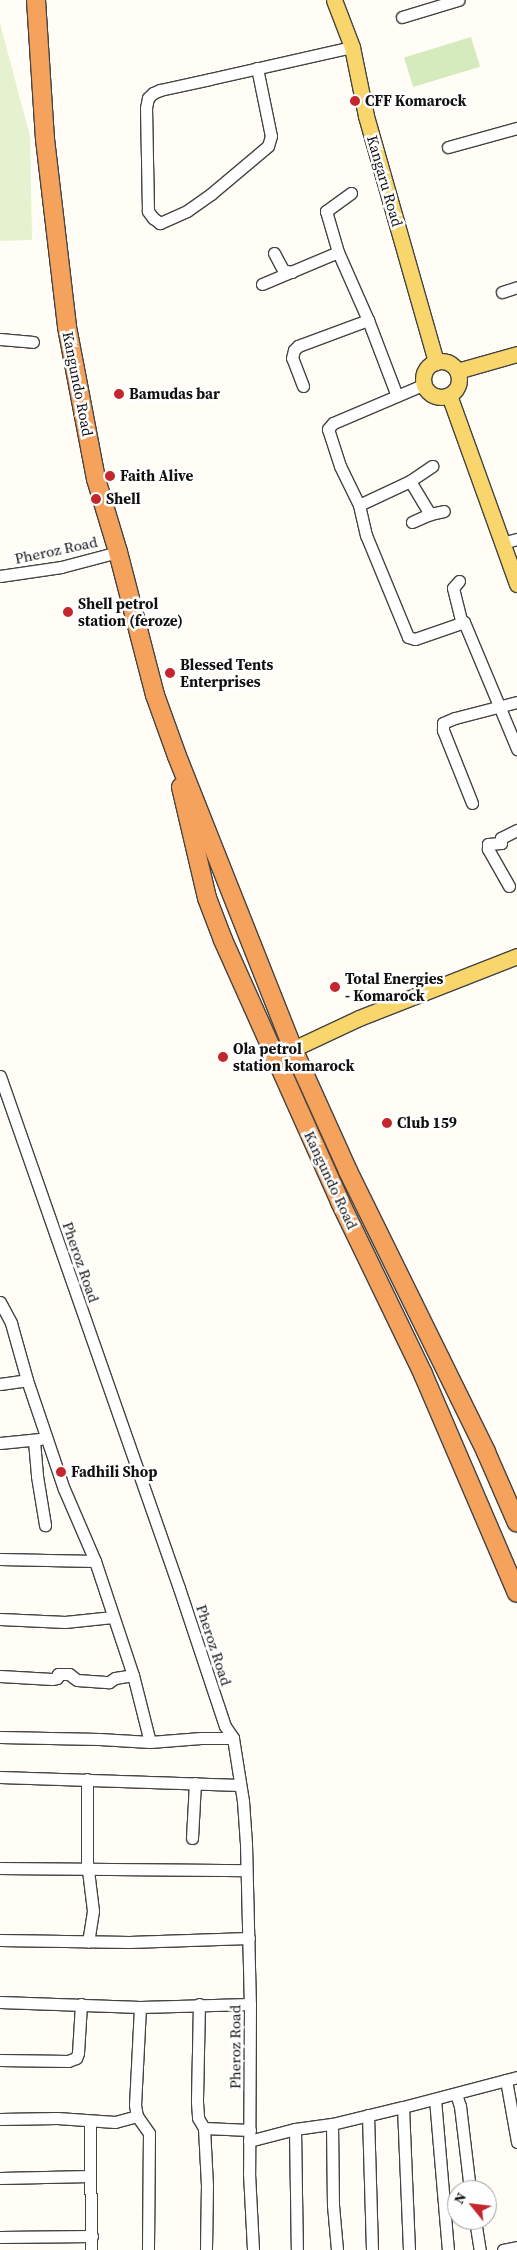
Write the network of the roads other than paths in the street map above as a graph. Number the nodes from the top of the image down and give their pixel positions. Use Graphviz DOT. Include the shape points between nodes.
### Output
graph roads {
  1 [pos="36,0"];
  2 [pos="334,0"];
  3 [pos="458,0"];
  4 [pos="402,17"];
  5 [pos="352,47"];
  6 [pos="257,68"];
  7 [pos="517,128"];
  8 [pos="448,147"];
  9 [pos="351,193"];
  10 [pos="274,252"];
  11 [pos="338,252"];
  12 [pos="292,272"];
  13 [pos="262,284"];
  14 [pos="517,288"];
  15 [pos="502,292"];
  16 [pos="368,320"];
  17 [pos="0,339"];
  18 [pos="33,342"];
  19 [pos="517,354"];
  20 [pos="436,362"];
  21 [pos="457,371"];
  22 [pos="425,384"];
  23 [pos="303,386"];
  24 [pos="449,395"];
  25 [pos="397,396"];
  26 [pos="432,466"];
  27 [pos="410,481"];
  28 [pos="359,505"];
  29 [pos="444,511"];
  30 [pos="430,514"];
  31 [pos="412,522"];
  32 [pos="517,538"];
  33 [pos="502,543"];
  34 [pos="118,552"];
  35 [pos="0,576"];
  36 [pos="459,581"];
  37 [pos="517,584"];
  38 [pos="461,621"];
  39 [pos="517,702"];
  40 [pos="500,708"];
  41 [pos="517,748"];
  42 [pos="177,756"];
  43 [pos="472,803"];
  44 [pos="517,830"];
  45 [pos="509,886"];
  46 [pos="517,956"];
  47 [pos="293,1049"];
  48 [pos="0,1076"];
  49 [pos="0,1302"];
  50 [pos="5,1324"];
  51 [pos="27,1380"];
  52 [pos="0,1384"];
  53 [pos="47,1436"];
  54 [pos="34,1441"];
  55 [pos="0,1443"];
  56 [pos="45,1524"];
  57 [pos="517,1524"];
  58 [pos="0,1559"];
  59 [pos="95,1561"];
  60 [pos="517,1593"];
  61 [pos="0,1618"];
  62 [pos="113,1618"];
  63 [pos="133,1675"];
  64 [pos="0,1676"];
  65 [pos="0,1737"];
  66 [pos="233,1738"];
  67 [pos="150,1742"];
  68 [pos="0,1777"];
  69 [pos="87,1779"];
  70 [pos="195,1783"];
  71 [pos="240,1785"];
  72 [pos="192,1838"];
  73 [pos="0,1868"];
  74 [pos="88,1868"];
  75 [pos="246,1870"];
  76 [pos="249,1938"];
  77 [pos="0,1940"];
  78 [pos="88,1942"];
  79 [pos="0,2002"];
  80 [pos="82,2004"];
  81 [pos="199,2004"];
  82 [pos="250,2004"];
  83 [pos="140,2007"];
  84 [pos="0,2060"];
  85 [pos="512,2078"];
  86 [pos="456,2094"];
  87 [pos="435,2099"];
  88 [pos="403,2107"];
  89 [pos="368,2115"];
  90 [pos="137,2116"];
  91 [pos="0,2118"];
  92 [pos="90,2121"];
  93 [pos="332,2124"];
  94 [pos="204,2128"];
  95 [pos="296,2129"];
  96 [pos="249,2136"];
  97 [pos="517,2142"];
  98 [pos="90,2176"];
  99 [pos="0,2178"];
  100 [pos="469,2180"];
  101 [pos="477,2230"];
  102 [pos="92,2236"];
  103 [pos="0,2237"];
  104 [pos="517,2247"];
  105 [pos="91,2250"];
  106 [pos="148,2250"];
  107 [pos="206,2250"];
  108 [pos="253,2250"];
  109 [pos="297,2250"];
  110 [pos="337,2250"];
  111 [pos="372,2250"];
  112 [pos="409,2250"];
  113 [pos="448,2250"];
  114 [pos="480,2250"];
  115 [pos="503,2250"];
  1 -- 34 [label="highway, Kangundo Road" via="45,139 67,327 96,479"];
  2 -- 5 [label="main road, Kangaru Road"];
  3 -- 4 [label="street"];
  5 -- 6 [label="street"];
  5 -- 20 [label="main road, Kangaru Road" via="366,116"];
  6 -- 6 [label="street" via="160,90 148,98 148,211 160,223 187,211 211,194 268,146 271,136"];
  7 -- 8 [label="street"];
  9 -- 11 [label="street" via="326,211"];
  10 -- 12 [label="street" via="283,270"];
  11 -- 12 [label="street"];
  11 -- 16 [label="street"];
  12 -- 13 [label="street"];
  14 -- 15 [label="street"];
  16 -- 23 [label="street" via="294,350 292,358"];
  16 -- 25 [label="street"];
  17 -- 18 [label="street"];
  19 -- 21 [label="main road"];
  20 -- 21 [label="main road" via="450,364"];
  20 -- 22 [label="main road" via="425,374"];
  21 -- 24 [label="main road" via="457,387"];
  22 -- 24 [label="main road" via="427,390 437,396"];
  22 -- 25 [label="street"];
  24 -- 33 [label="main road"];
  25 -- 28 [label="street" via="333,423 328,429 340,466"];
  26 -- 27 [label="street"];
  27 -- 28 [label="street"];
  27 -- 30 [label="street"];
  28 -- 38 [label="street" via="366,535 408,638 415,639"];
  29 -- 30 [label="street"];
  30 -- 31 [label="street"];
  32 -- 33 [label="street"];
  33 -- 37 [label="main road"];
  34 -- 35 [label="street, Pheroz Road" via="60,567"];
  34 -- 42 [label="highway, Kangundo Road" via="155,695"];
  36 -- 38 [label="street" via="454,588"];
  38 -- 40 [label="street" via="466,624"];
  39 -- 40 [label="street"];
  40 -- 41 [label="street"];
  40 -- 43 [label="street" via="443,723"];
  42 -- 47 [label="highway, Kangundo Road"];
  42 -- 60 [label="highway, Kangundo Road" via="182,794 207,898 224,940 328,1175 423,1374"];
  44 -- 45 [label="street" via="501,838 501,843 488,844"];
  46 -- 47 [label="main road" via="359,1018"];
  47 -- 57 [label="highway, Kangundo Road" via="348,1171 486,1452"];
  48 -- 66 [label="street, Pheroz Road" via="225,1726"];
  49 -- 50 [label="street"];
  50 -- 51 [label="street"];
  51 -- 52 [label="street"];
  51 -- 53 [label="street"];
  53 -- 54 [label="street"];
  53 -- 59 [label="street" via="64,1489"];
  54 -- 55 [label="street"];
  54 -- 56 [label="street"];
  58 -- 59 [label="street"];
  59 -- 62 [label="street"];
  61 -- 62 [label="street" via="65,1622"];
  62 -- 63 [label="street"];
  63 -- 64 [label="street" via="110,1682 77,1680 69,1674 58,1674 52,1679"];
  63 -- 67 [label="street"];
  65 -- 67 [label="street"];
  66 -- 67 [label="street"];
  66 -- 71 [label="street, Pheroz Road"];
  68 -- 69 [label="street"];
  69 -- 70 [label="street"];
  69 -- 74 [label="street"];
  70 -- 71 [label="street"];
  70 -- 72 [label="street"];
  71 -- 75 [label="street, Pheroz Road"];
  73 -- 74 [label="street"];
  74 -- 75 [label="street"];
  74 -- 78 [label="street" via="93,1911"];
  75 -- 76 [label="street, Pheroz Road"];
  76 -- 78 [label="street"];
  76 -- 82 [label="street, Pheroz Road"];
  77 -- 78 [label="street"];
  79 -- 80 [label="street"];
  80 -- 83 [label="street"];
  80 -- 84 [label="street" via="76,2058 68,2061"];
  81 -- 82 [label="street"];
  81 -- 83 [label="street"];
  81 -- 94 [label="street" via="197,2102 198,2118"];
  82 -- 96 [label="street, Pheroz Road"];
  83 -- 90 [label="street" via="134,2105"];
  85 -- 86 [label="street"];
  85 -- 97 [label="street"];
  86 -- 87 [label="street"];
  86 -- 100 [label="street"];
  87 -- 88 [label="street"];
  87 -- 113 [label="street"];
  88 -- 89 [label="street"];
  88 -- 112 [label="street"];
  89 -- 93 [label="street"];
  89 -- 111 [label="street"];
  90 -- 92 [label="street" via="115,2122"];
  90 -- 106 [label="street" via="149,2133"];
  91 -- 92 [label="street"];
  92 -- 98 [label="street"];
  93 -- 95 [label="street"];
  93 -- 110 [label="street"];
  94 -- 96 [label="street"];
  94 -- 107 [label="street" via="208,2186"];
  95 -- 96 [label="street"];
  95 -- 109 [label="street"];
  96 -- 108 [label="street, Pheroz Road"];
  98 -- 99 [label="street"];
  98 -- 102 [label="street"];
  101 -- 114 [label="street"];
  102 -- 103 [label="street"];
  102 -- 105 [label="street"];
  104 -- 115 [label="street"];
}
